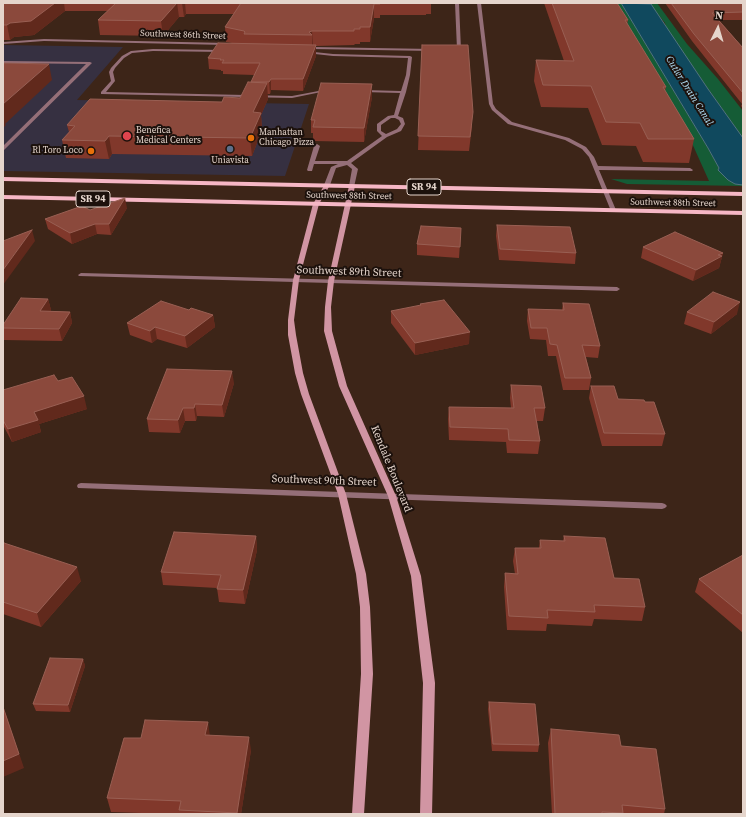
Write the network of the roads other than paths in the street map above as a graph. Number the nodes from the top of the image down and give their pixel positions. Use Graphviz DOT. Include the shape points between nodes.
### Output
graph roads {
  1 [pos="457,3"];
  2 [pos="480,3"];
  3 [pos="3,43"];
  4 [pos="232,45"];
  5 [pos="303,48"];
  6 [pos="438,50"];
  7 [pos="445,50"];
  8 [pos="227,51"];
  9 [pos="297,52"];
  10 [pos="3,62"];
  11 [pos="333,90"];
  12 [pos="354,90"];
  13 [pos="404,92"];
  14 [pos="396,116"];
  15 [pos="385,136"];
  16 [pos="317,146"];
  17 [pos="3,149"];
  18 [pos="312,162"];
  19 [pos="348,163"];
  20 [pos="596,168"];
  21 [pos="310,170"];
  22 [pos="690,170"];
  23 [pos="3,180"];
  24 [pos="327,185"];
  25 [pos="352,186"];
  26 [pos="606,191"];
  27 [pos="743,194"];
  28 [pos="3,197"];
  29 [pos="316,204"];
  30 [pos="346,204"];
  31 [pos="613,210"];
  32 [pos="743,213"];
  33 [pos="81,275"];
  34 [pos="296,280"];
  35 [pos="331,281"];
  36 [pos="617,289"];
  37 [pos="81,486"];
  38 [pos="342,494"];
  39 [pos="392,496"];
  40 [pos="662,506"];
  41 [pos="358,814"];
  42 [pos="426,814"];
  1 -- 7 [label="street" via="459,50"];
  2 -- 20 [label="street" via="487,74 494,110 510,123 579,144 588,152"];
  3 -- 4 [label="street, Southwest 86th Street" via="44,40"];
  5 -- 6 [label="street"];
  8 -- 11 [label="street" via="131,52 113,68 113,80 103,93 292,97"];
  9 -- 13 [label="street" via="333,56 410,57"];
  10 -- 17 [label="street" via="90,63"];
  12 -- 13 [label="street"];
  13 -- 14 [label="street"];
  14 -- 15 [label="street" via="402,121 402,127"];
  14 -- 15 [label="street" via="386,118 379,124 379,131"];
  15 -- 19 [label="street"];
  16 -- 18 [label="street"];
  18 -- 19 [label="street"];
  18 -- 21 [label="street"];
  19 -- 24 [label="street" via="334,167"];
  19 -- 25 [label="street" via="355,169"];
  20 -- 22 [label="street"];
  20 -- 26 [label="street"];
  23 -- 24 [label="main road, Southwest 88th Street / SR 94"];
  24 -- 25 [label="main road, Southwest 88th Street / SR 94"];
  24 -- 29 [label="street"];
  25 -- 26 [label="main road, Southwest 88th Street / SR 94"];
  25 -- 30 [label="street, Kendale Boulevard"];
  26 -- 27 [label="main road, Southwest 88th Street / SR 94"];
  26 -- 31 [label="street"];
  28 -- 29 [label="main road, Southwest 88th Street / SR 94"];
  29 -- 30 [label="main road, Southwest 88th Street / SR 94"];
  29 -- 34 [label="street"];
  30 -- 31 [label="main road, Southwest 88th Street / SR 94"];
  30 -- 35 [label="street, Kendale Boulevard"];
  31 -- 32 [label="main road, Southwest 88th Street / SR 94"];
  33 -- 34 [label="street, Southwest 89th Street"];
  34 -- 35 [label="street, Southwest 89th Street"];
  34 -- 38 [label="street" via="291,320 299,373"];
  35 -- 36 [label="street, Southwest 89th Street"];
  35 -- 39 [label="street, Kendale Boulevard" via="328,331 343,386"];
  37 -- 38 [label="street, Southwest 90th Street"];
  38 -- 39 [label="street, Southwest 90th Street"];
  38 -- 41 [label="street" via="361,574 366,615 367,674"];
  39 -- 40 [label="street, Southwest 90th Street"];
  39 -- 42 [label="street, Kendale Boulevard" via="416,576 429,683"];
}
